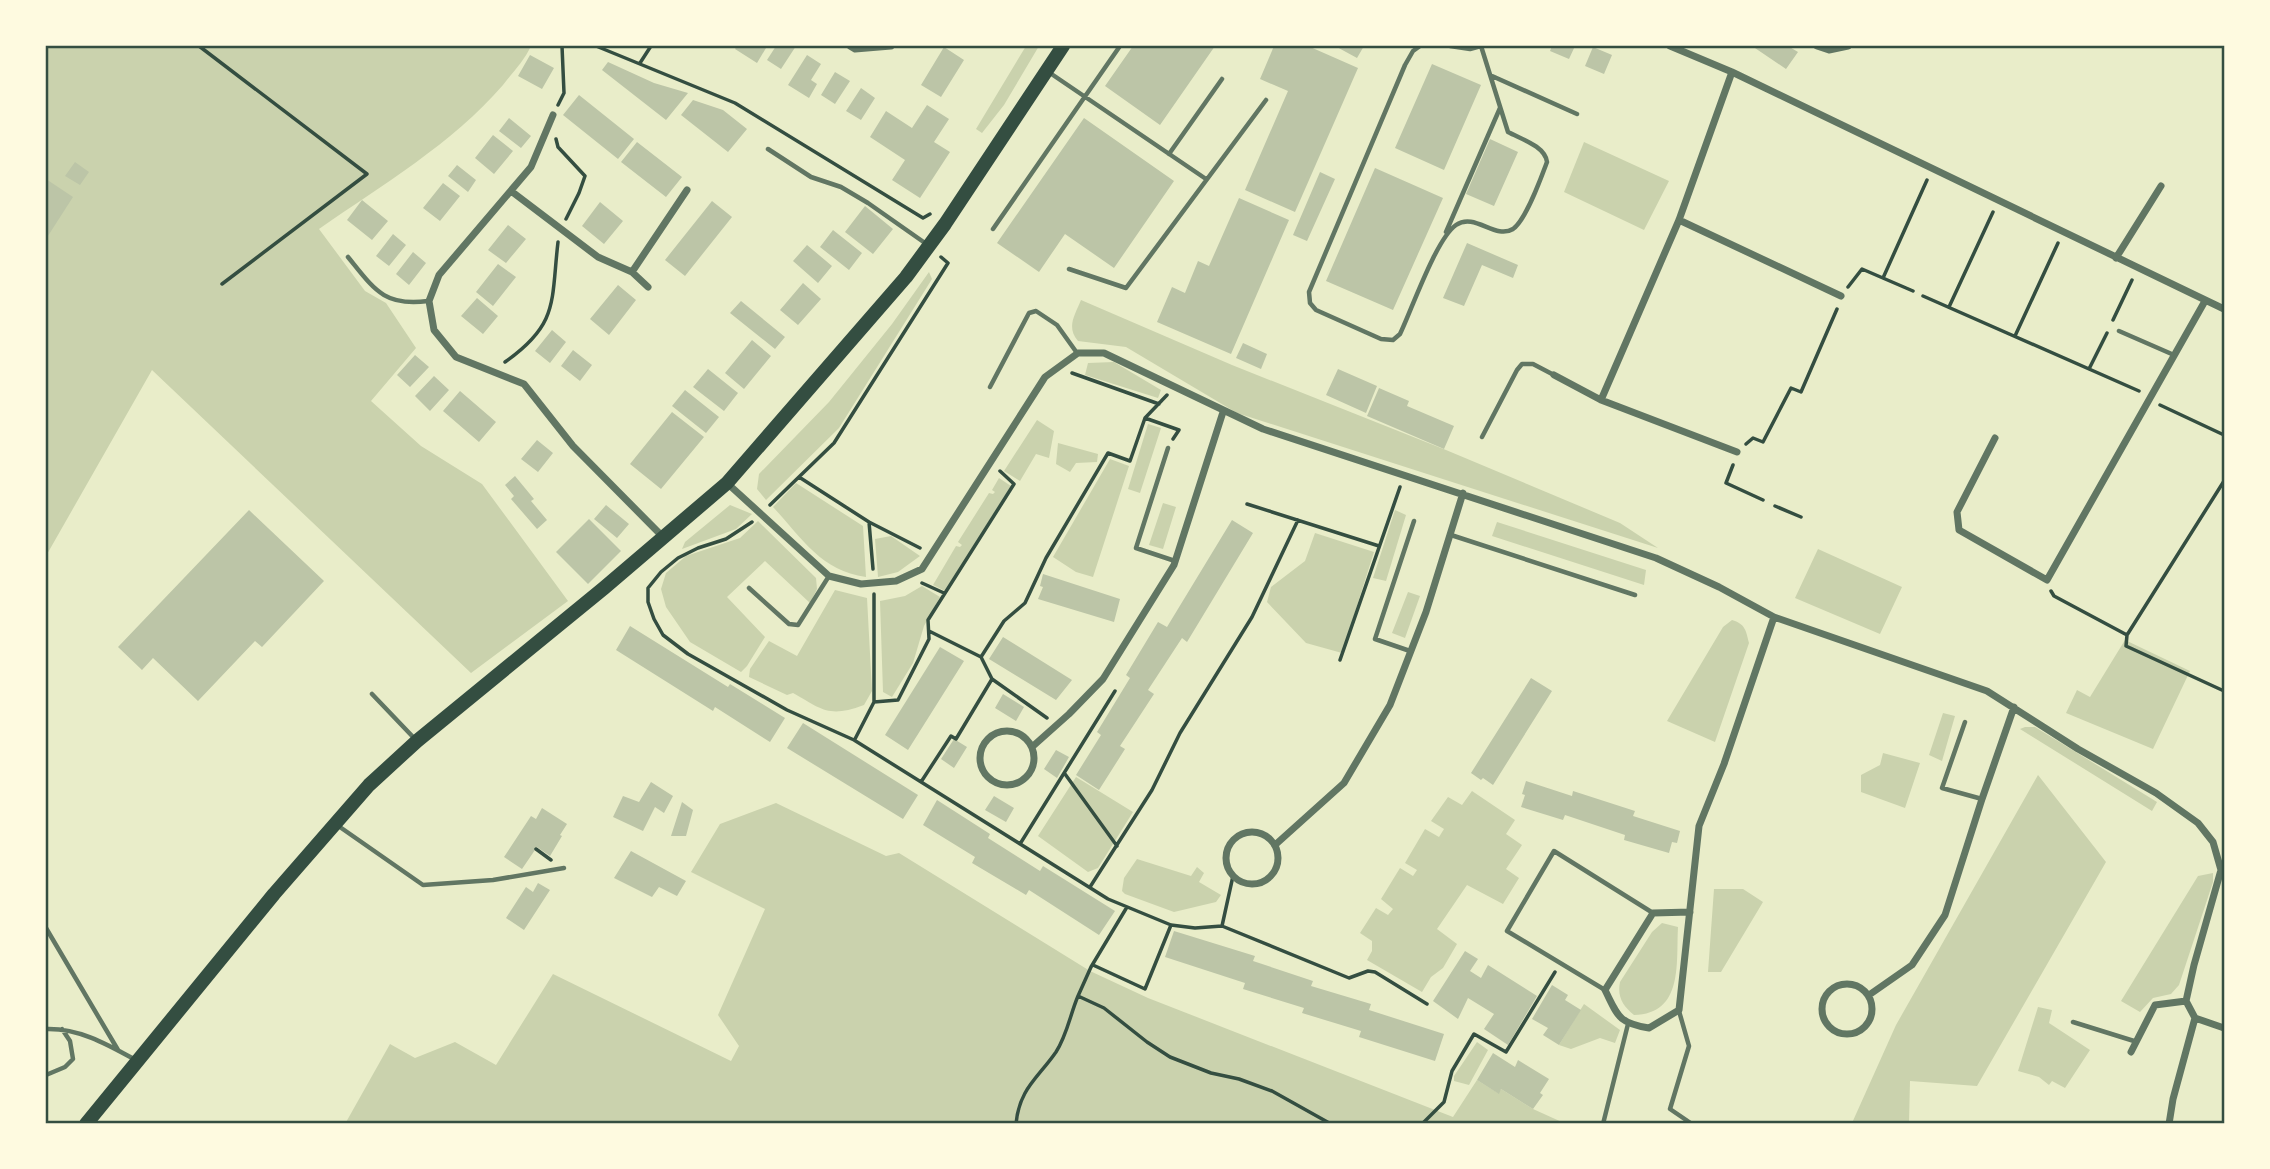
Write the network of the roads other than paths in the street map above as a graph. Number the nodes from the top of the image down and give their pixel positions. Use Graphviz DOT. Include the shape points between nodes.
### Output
graph roads {
  1 [pos="850,46"];
  2 [pos="891,46"];
  3 [pos="1063,46"];
  4 [pos="1120,46"];
  5 [pos="1420,46"];
  6 [pos="1450,46"];
  7 [pos="1670,46"];
  8 [pos="1816,46"];
  9 [pos="1848,46"];
  10 [pos="1046,71"];
  11 [pos="1732,72"];
  12 [pos="1492,76"];
  13 [pos="1222,79"];
  14 [pos="1085,97"];
  15 [pos="1266,100"];
  16 [pos="1500,107"];
  17 [pos="1577,114"];
  18 [pos="553,115"];
  19 [pos="768,149"];
  20 [pos="1169,154"];
  21 [pos="1206,178"];
  22 [pos="2161,186"];
  23 [pos="687,190"];
  24 [pos="511,191"];
  25 [pos="1679,220"];
  26 [pos="993,229"];
  27 [pos="1445,235"];
  28 [pos="929,246"];
  29 [pos="348,257"];
  30 [pos="2116,258"];
  31 [pos="1069,269"];
  32 [pos="632,272"];
  33 [pos="648,287"];
  34 [pos="1841,296"];
  35 [pos="429,301"];
  36 [pos="2205,301"];
  37 [pos="2224,309"];
  38 [pos="2119,331"];
  39 [pos="1078,353"];
  40 [pos="2174,355"];
  41 [pos="1554,375"];
  42 [pos="990,387"];
  43 [pos="1601,400"];
  44 [pos="1223,412"];
  45 [pos="1482,437"];
  46 [pos="1995,438"];
  47 [pos="1168,448"];
  48 [pos="1737,452"];
  49 [pos="727,483"];
  50 [pos="1463,493"];
  51 [pos="1415,521"];
  52 [pos="1450,535"];
  53 [pos="663,538"];
  54 [pos="1175,561"];
  55 [pos="829,576"];
  56 [pos="749,588"];
  57 [pos="1635,595"];
  58 [pos="1774,618"];
  59 [pos="1411,651"];
  60 [pos="372,694"];
  61 [pos="2014,707"];
  62 [pos="1965,722"];
  63 [pos="417,741"];
  64 [pos="1032,747"];
  65 [pos="1982,799"];
  66 [pos="334,823"];
  67 [pos="1275,845"];
  68 [pos="564,868"];
  69 [pos="1689,912"];
  70 [pos="1653,914"];
  71 [pos="46,928"];
  72 [pos="1605,990"];
  73 [pos="1869,995"];
  74 [pos="2186,1000"];
  75 [pos="1679,1010"];
  76 [pos="2195,1018"];
  77 [pos="2073,1022"];
  78 [pos="1628,1024"];
  79 [pos="46,1028"];
  80 [pos="62,1028"];
  81 [pos="2224,1028"];
  82 [pos="2134,1041"];
  83 [pos="118,1050"];
  84 [pos="2131,1052"];
  85 [pos="138,1061"];
  86 [pos="46,1075"];
  87 [pos="86,1124"];
  88 [pos="1603,1124"];
  89 [pos="1692,1124"];
  90 [pos="2169,1124"];
  1 -- 2 [label="street"];
  3 -- 10 [label="main road"];
  4 -- 14 [label="lane"];
  5 -- 27 [label="lane" via="1405,65 1314,278 1310,303 1370,335 1392,340 1400,334"];
  6 -- 12 [label="lane" via="1481,46"];
  7 -- 11 [label="street"];
  8 -- 9 [label="street" via="1829,50"];
  10 -- 14 [label="lane"];
  10 -- 28 [label="main road"];
  11 -- 25 [label="street"];
  11 -- 30 [label="street"];
  12 -- 16 [label="lane"];
  12 -- 17 [label="lane"];
  13 -- 20 [label="lane"];
  14 -- 20 [label="lane"];
  14 -- 26 [label="lane"];
  15 -- 21 [label="lane"];
  16 -- 27 [label="lane"];
  16 -- 27 [label="lane" via="1507,131 1541,149 1547,162 1515,228 1497,230 1464,221"];
  18 -- 24 [label="street" via="531,167"];
  19 -- 28 [label="lane" via="811,177 868,203"];
  20 -- 21 [label="lane"];
  21 -- 31 [label="lane" via="1126,288"];
  22 -- 30 [label="street"];
  23 -- 32 [label="street"];
  24 -- 32 [label="street" via="598,257"];
  24 -- 35 [label="street" via="439,275"];
  25 -- 34 [label="street"];
  25 -- 43 [label="street"];
  28 -- 49 [label="main road"];
  29 -- 35 [label="lane" via="369,284 390,300"];
  30 -- 36 [label="street"];
  32 -- 33 [label="street"];
  35 -- 53 [label="street" via="433,330 456,357 524,383 573,446"];
  36 -- 37 [label="street"];
  36 -- 40 [label="street"];
  38 -- 40 [label="lane"];
  39 -- 42 [label="lane" via="1057,325 1036,311 1029,313"];
  39 -- 44 [label="street" via="1104,353"];
  39 -- 55 [label="street" via="1045,377 922,569 896,581 861,584"];
  40 -- 46 [label="street" via="2047,580 1959,530 1958,512"];
  41 -- 43 [label="street"];
  41 -- 45 [label="lane" via="1533,364 1522,364"];
  43 -- 48 [label="street"];
  44 -- 50 [label="street"];
  44 -- 54 [label="street"];
  47 -- 54 [label="lane" via="1136,548"];
  49 -- 53 [label="main road"];
  49 -- 55 [label="street"];
  50 -- 52 [label="street"];
  50 -- 58 [label="street" via="1656,558"];
  51 -- 59 [label="lane" via="1376,639"];
  52 -- 57 [label="lane"];
  52 -- 59 [label="street"];
  53 -- 63 [label="main road"];
  54 -- 64 [label="street" via="1103,679"];
  55 -- 56 [label="lane" via="798,625 789,624"];
  58 -- 61 [label="street" via="1987,691"];
  58 -- 69 [label="street" via="1699,825"];
  59 -- 67 [label="street" via="1390,705 1344,783"];
  60 -- 63 [label="lane"];
  61 -- 65 [label="street"];
  61 -- 74 [label="street" via="2156,793 2198,823 2213,842 2221,870"];
  62 -- 65 [label="lane" via="1942,788"];
  63 -- 66 [label="main road"];
  64 -- 64 [label="street" via="1034,764 1018,783 1001,785 982,769 980,752 996,733 1020,735"];
  65 -- 73 [label="street" via="1945,915 1912,965"];
  66 -- 68 [label="lane" via="423,885"];
  66 -- 85 [label="main road"];
  67 -- 67 [label="street" via="1276,869 1265,881 1248,884 1233,876 1226,860 1237,836 1262,833"];
  69 -- 70 [label="street"];
  69 -- 75 [label="street"];
  70 -- 72 [label="street"];
  70 -- 72 [label="lane" via="1554,851 1507,931"];
  71 -- 83 [label="lane"];
  72 -- 78 [label="street" via="1617,1014"];
  73 -- 73 [label="street" via="1873,1012 1859,1031 1839,1033 1824,1018 1824,999 1837,985 1854,984"];
  74 -- 76 [label="street"];
  74 -- 82 [label="street" via="2155,1005"];
  75 -- 78 [label="street" via="1649,1028"];
  75 -- 89 [label="lane" via="1689,1046 1670,1110"];
  76 -- 81 [label="street"];
  76 -- 90 [label="street"];
  77 -- 82 [label="lane"];
  78 -- 88 [label="lane"];
  79 -- 80 [label="lane"];
  80 -- 83 [label="lane"];
  80 -- 86 [label="lane" via="73,1059"];
  82 -- 84 [label="street"];
  83 -- 85 [label="lane"];
  85 -- 87 [label="main road"];
}
